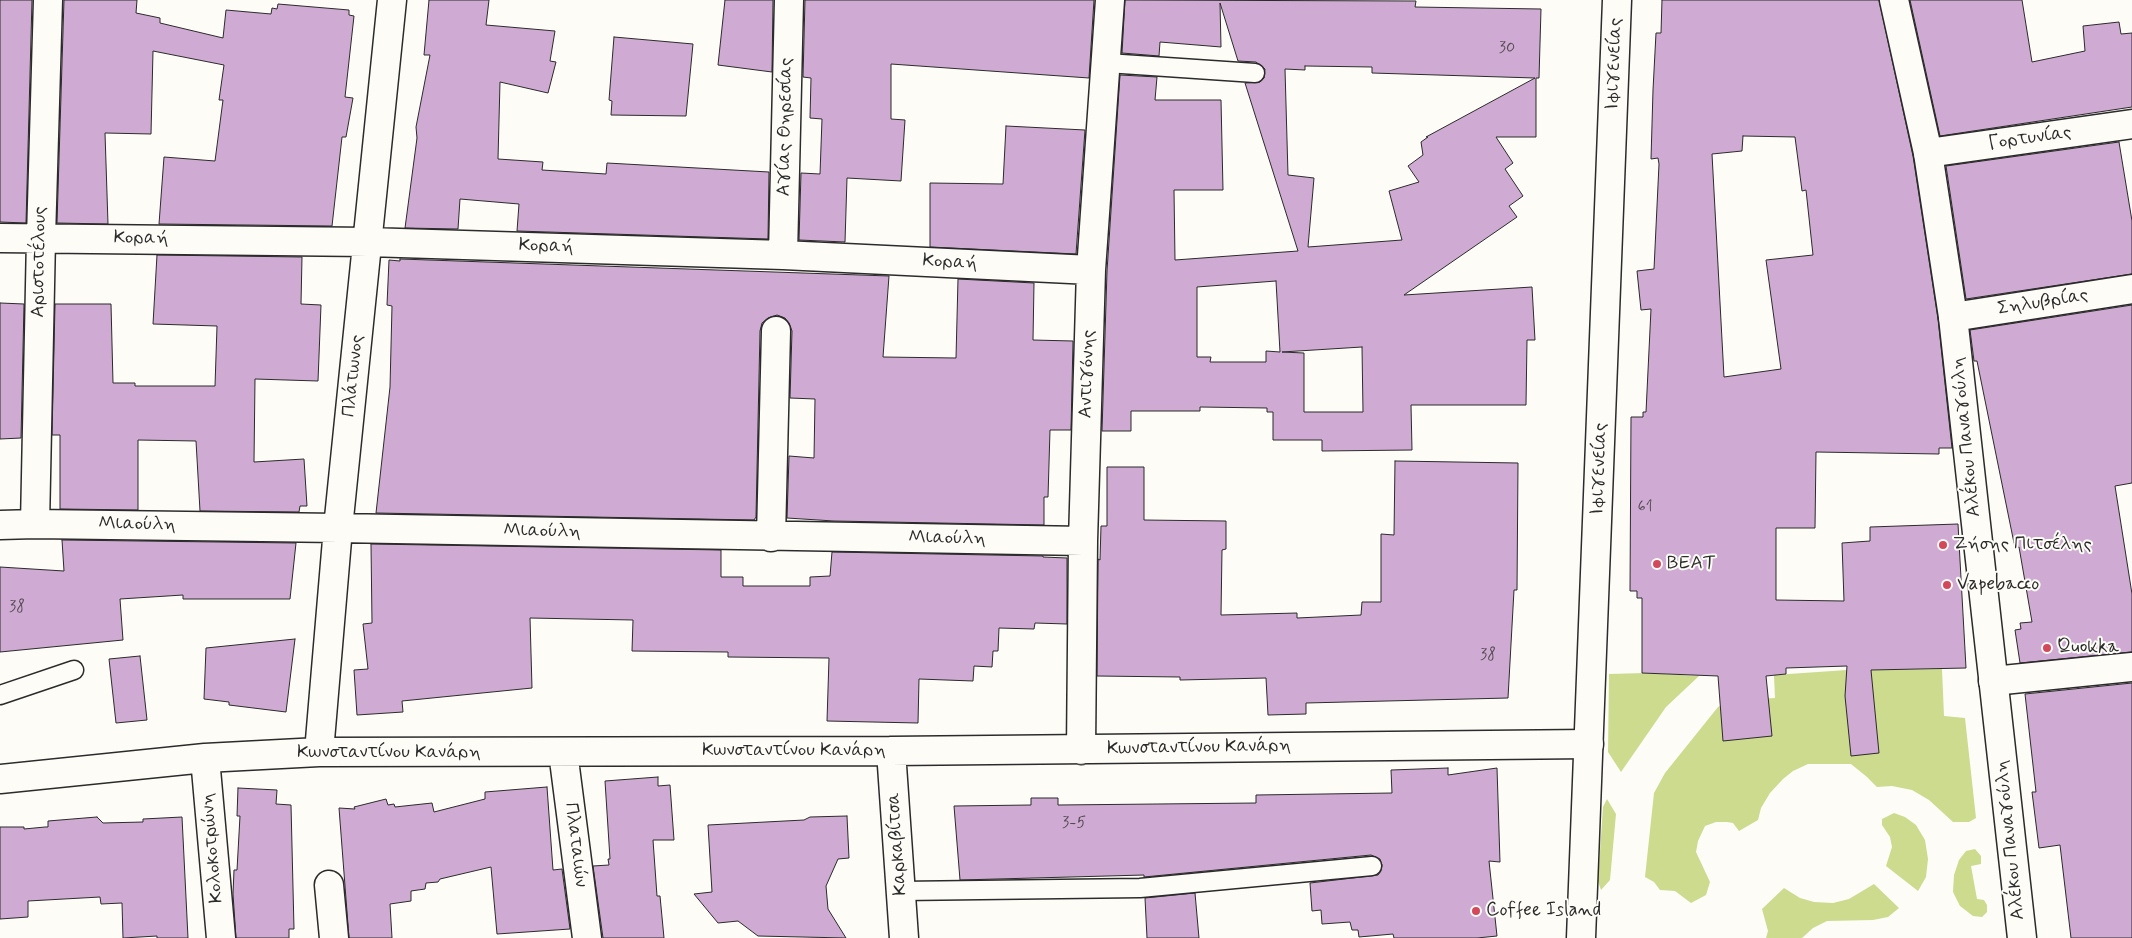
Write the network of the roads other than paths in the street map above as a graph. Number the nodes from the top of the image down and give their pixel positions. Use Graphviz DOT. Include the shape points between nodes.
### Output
graph roads {
  1 [pos="48,0"];
  2 [pos="392,0"];
  3 [pos="788,0"];
  4 [pos="1110,0"];
  5 [pos="1617,0"];
  6 [pos="1894,0"];
  7 [pos="1107,64"];
  8 [pos="1255,73"];
  9 [pos="2132,124"];
  10 [pos="1928,153"];
  11 [pos="0,238"];
  12 [pos="40,238"];
  13 [pos="368,242"];
  14 [pos="783,255"];
  15 [pos="1091,270"];
  16 [pos="2132,288"];
  17 [pos="1953,317"];
  18 [pos="776,331"];
  19 [pos="35,524"];
  20 [pos="0,525"];
  21 [pos="338,528"];
  22 [pos="771,536"];
  23 [pos="1083,541"];
  24 [pos="2132,667"];
  25 [pos="74,670"];
  26 [pos="1994,681"];
  27 [pos="0,695"];
  28 [pos="1589,744"];
  29 [pos="1081,750"];
  30 [pos="891,751"];
  31 [pos="319,752"];
  32 [pos="563,752"];
  33 [pos="205,758"];
  34 [pos="0,779"];
  35 [pos="1372,866"];
  36 [pos="329,885"];
  37 [pos="901,891"];
  38 [pos="221,938"];
  39 [pos="334,938"];
  40 [pos="587,938"];
  41 [pos="904,938"];
  42 [pos="1581,938"];
  43 [pos="2022,938"];
  1 -- 12 [label="street, Αριστοτέλους"];
  2 -- 13 [label="street, Πλάτωνος"];
  3 -- 14 [label="street, Αγίας Θηρεσίας"];
  4 -- 7 [label="street, Αντιγόνης"];
  5 -- 28 [label="street, Ιφιγενείας"];
  6 -- 10 [label="street, Αλέκου Παναγούλη"];
  7 -- 8 [label="lane"];
  7 -- 15 [label="street, Αντιγόνης"];
  9 -- 10 [label="street, Γορτυνίας"];
  10 -- 17 [label="street, Αλέκου Παναγούλη"];
  11 -- 12 [label="street, Κοραή"];
  12 -- 13 [label="street, Κοραή"];
  12 -- 19 [label="street, Αριστοτέλους"];
  13 -- 14 [label="street, Κοραή"];
  13 -- 21 [label="street, Πλάτωνος"];
  14 -- 15 [label="street, Κοραή"];
  15 -- 23 [label="street, Αντιγόνης"];
  16 -- 17 [label="street, Σηλυβρίας"];
  17 -- 26 [label="street, Αλέκου Παναγούλη"];
  18 -- 22 [label="street"];
  19 -- 20 [label="street, Μιαούλη"];
  19 -- 21 [label="street, Μιαούλη"];
  21 -- 22 [label="street, Μιαούλη"];
  21 -- 31 [label="street, Πλάτωνος"];
  22 -- 23 [label="street, Μιαούλη"];
  23 -- 29 [label="street, Αντιγόνης"];
  24 -- 26 [label="street"];
  25 -- 27 [label="lane"];
  26 -- 43 [label="street, Αλέκου Παναγούλη"];
  28 -- 29 [label="street, Κωνσταντίνου Κανάρη"];
  28 -- 42 [label="street, Ιφιγενείας"];
  29 -- 30 [label="street, Κωνσταντίνου Κανάρη"];
  30 -- 32 [label="street, Κωνσταντίνου Κανάρη"];
  30 -- 37 [label="street, Καρκαβίτσα"];
  31 -- 32 [label="street, Κωνσταντίνου Κανάρη"];
  31 -- 33 [label="street, Κωνσταντίνου Κανάρη"];
  32 -- 40 [label="street, Πλαταιών"];
  33 -- 34 [label="street, Κωνσταντίνου Κανάρη"];
  33 -- 38 [label="street, Κολοκοτρώνη"];
  35 -- 37 [label="lane" via="1140,888"];
  36 -- 39 [label="street"];
  37 -- 41 [label="street, Καρκαβίτσα"];
}
